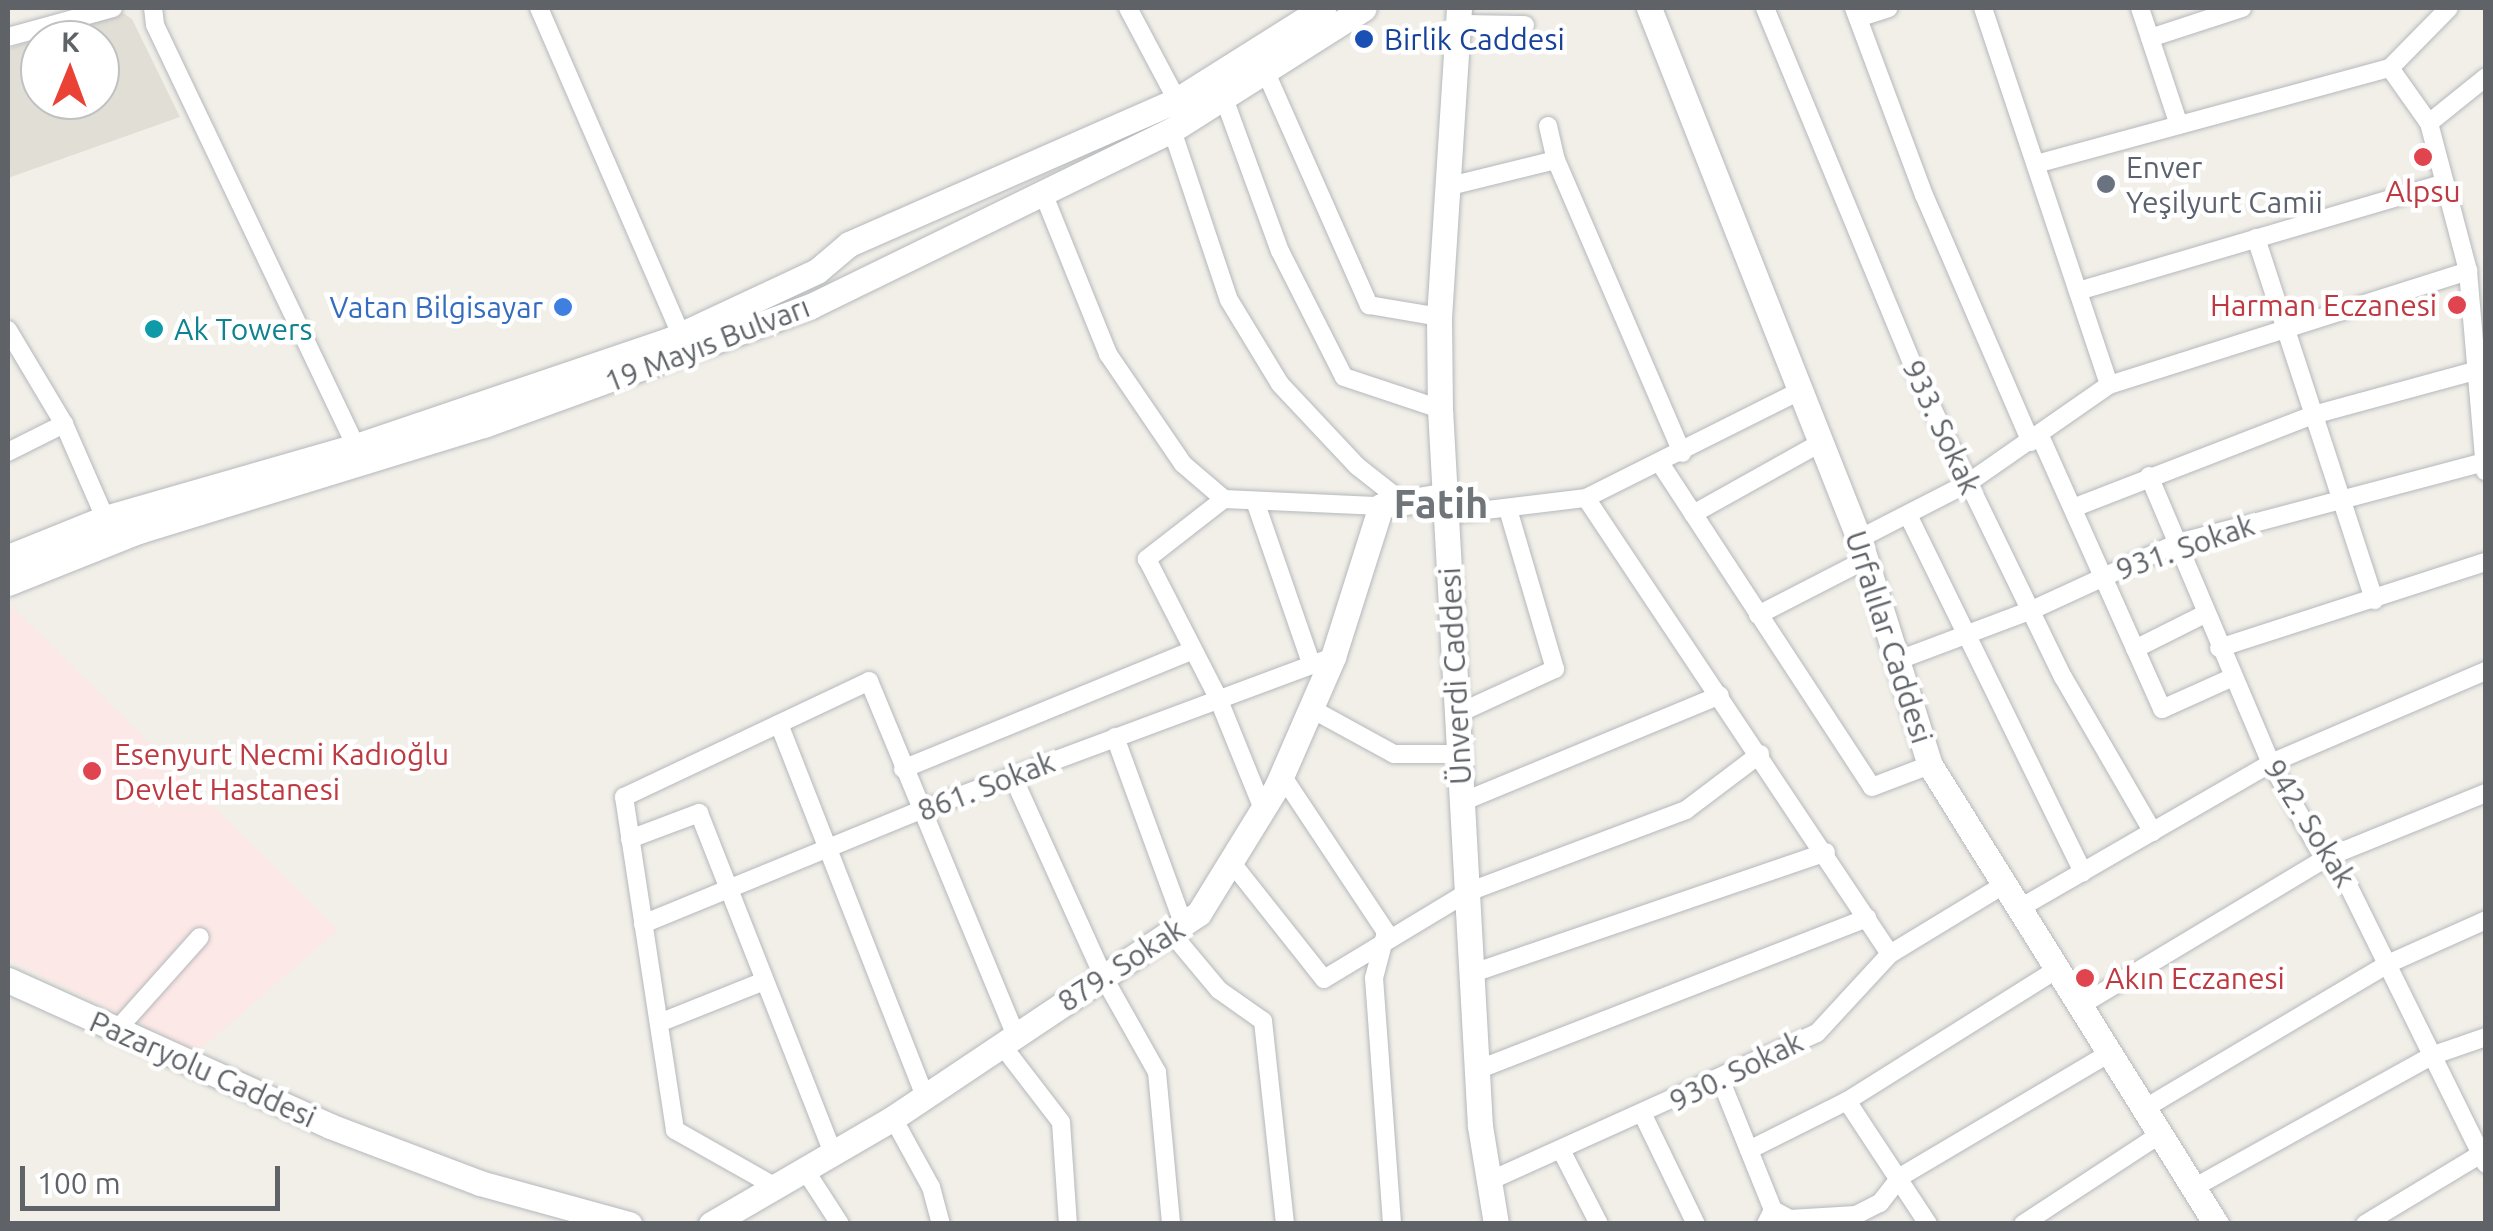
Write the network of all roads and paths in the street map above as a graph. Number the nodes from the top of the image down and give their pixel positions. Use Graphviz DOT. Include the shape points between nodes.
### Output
graph roads {
  1 [pos="113,8"];
  2 [pos="153,8"];
  3 [pos="539,8"];
  4 [pos="1128,8"];
  5 [pos="1323,8"];
  6 [pos="1364,8"];
  7 [pos="1649,8"];
  8 [pos="1764,8"];
  9 [pos="1888,8"];
  10 [pos="1983,8"];
  11 [pos="2140,8"];
  12 [pos="2242,8"];
  13 [pos="2449,8"];
  14 [pos="1856,13"];
  15 [pos="1459,16"];
  16 [pos="2426,17"];
  17 [pos="1526,25"];
  18 [pos="8,38"];
  19 [pos="2150,38"];
  20 [pos="2390,68"];
  21 [pos="1266,75"];
  22 [pos="2486,77"];
  23 [pos="1177,100"];
  24 [pos="1224,101"];
  25 [pos="2429,122"];
  26 [pos="2180,125"];
  27 [pos="1548,126"];
  28 [pos="1172,130"];
  29 [pos="1556,160"];
  30 [pos="2036,164"];
  31 [pos="2444,183"];
  32 [pos="1446,187"];
  33 [pos="1043,193"];
  34 [pos="2256,238"];
  35 [pos="2468,270"];
  36 [pos="2078,291"];
  37 [pos="1439,317"];
  38 [pos="2284,325"];
  39 [pos="682,334"];
  40 [pos="9,336"];
  41 [pos="2479,370"];
  42 [pos="2110,386"];
  43 [pos="1802,390"];
  44 [pos="1440,409"];
  45 [pos="2312,415"];
  46 [pos="64,424"];
  47 [pos="2036,439"];
  48 [pos="1822,442"];
  49 [pos="356,446"];
  50 [pos="8,452"];
  51 [pos="1682,452"];
  52 [pos="2485,462"];
  53 [pos="1660,463"];
  54 [pos="2486,471"];
  55 [pos="2149,476"];
  56 [pos="1968,483"];
  57 [pos="1586,498"];
  58 [pos="1224,499"];
  59 [pos="2340,499"];
  60 [pos="1390,503"];
  61 [pos="1256,504"];
  62 [pos="1444,505"];
  63 [pos="2073,508"];
  64 [pos="1508,509"];
  65 [pos="1693,514"];
  66 [pos="1908,515"];
  67 [pos="105,518"];
  68 [pos="2178,543"];
  69 [pos="1863,549"];
  70 [pos="8,558"];
  71 [pos="2486,562"];
  72 [pos="2104,574"];
  73 [pos="8,583"];
  74 [pos="2374,600"];
  75 [pos="2032,610"];
  76 [pos="2205,614"];
  77 [pos="1758,615"];
  78 [pos="1964,635"];
  79 [pos="2219,648"];
  80 [pos="2135,649"];
  81 [pos="1194,650"];
  82 [pos="1322,660"];
  83 [pos="1896,661"];
  84 [pos="2486,672"];
  85 [pos="2231,678"];
  86 [pos="1720,695"];
  87 [pos="1218,698"];
  88 [pos="1310,708"];
  89 [pos="1457,714"];
  90 [pos="779,724"];
  91 [pos="1115,737"];
  92 [pos="1459,754"];
  93 [pos="1760,754"];
  94 [pos="2270,763"];
  95 [pos="1930,766"];
  96 [pos="903,769"];
  97 [pos="1281,774"];
  98 [pos="1012,775"];
  99 [pos="2486,792"];
  100 [pos="1462,802"];
  101 [pos="1263,808"];
  102 [pos="919,811"];
  103 [pos="2153,832"];
  104 [pos="630,840"];
  105 [pos="825,850"];
  106 [pos="1826,852"];
  107 [pos="2328,857"];
  108 [pos="1232,863"];
  109 [pos="2083,872"];
  110 [pos="2005,884"];
  111 [pos="730,891"];
  112 [pos="1468,892"];
  113 [pos="2020,908"];
  114 [pos="1867,918"];
  115 [pos="2486,920"];
  116 [pos="643,924"];
  117 [pos="1178,930"];
  118 [pos="200,938"];
  119 [pos="1380,945"];
  120 [pos="1890,954"];
  121 [pos="2390,963"];
  122 [pos="2059,968"];
  123 [pos="1473,973"];
  124 [pos="1104,978"];
  125 [pos="8,980"];
  126 [pos="764,981"];
  127 [pos="2083,1004"];
  128 [pos="660,1023"];
  129 [pos="116,1032"];
  130 [pos="2486,1037"];
  131 [pos="1008,1039"];
  132 [pos="2111,1052"];
  133 [pos="2432,1056"];
  134 [pos="1477,1070"];
  135 [pos="1721,1082"];
  136 [pos="925,1096"];
  137 [pos="1848,1101"];
  138 [pos="2146,1107"];
  139 [pos="1643,1115"];
  140 [pos="893,1118"];
  141 [pos="2162,1133"];
  142 [pos="1561,1150"];
  143 [pos="1749,1150"];
  144 [pos="834,1154"];
  145 [pos="2484,1156"];
  146 [pos="805,1170"];
  147 [pos="1900,1178"];
  148 [pos="1487,1182"];
  149 [pos="774,1186"];
  150 [pos="2195,1187"];
  151 [pos="1769,1217"];
  152 [pos="2209,1221"];
  153 [pos="629,1224"];
  154 [pos="711,1224"];
  155 [pos="840,1224"];
  156 [pos="941,1224"];
  157 [pos="1068,1224"];
  158 [pos="1171,1224"];
  159 [pos="1285,1224"];
  160 [pos="1392,1224"];
  161 [pos="1496,1224"];
  162 [pos="1599,1224"];
  163 [pos="1696,1224"];
  164 [pos="1928,1224"];
  165 [pos="2023,1224"];
  166 [pos="2365,1224"];
  1 -- 18 [label="street"];
  2 -- 49 [label="street" via="155,25"];
  3 -- 39 [label="street"];
  4 -- 23 [label="street"];
  5 -- 23 [label="main road, 19 Mayıs Bulvarı"];
  6 -- 21 [label="main road, 19 Mayıs Bulvarı"];
  7 -- 43 [label="main road, Urfalılar Caddesi"];
  8 -- 56 [label="street, 933. Sokak"];
  9 -- 14 [label="street"];
  10 -- 30 [label="street"];
  11 -- 19 [label="street"];
  12 -- 19 [label="street"];
  13 -- 16 [label="street"];
  14 -- 47 [label="street" via="1924,195"];
  15 -- 17 [label="street"];
  15 -- 32 [label="main road, Ünverdi Caddesi"];
  16 -- 20 [label="street"];
  19 -- 26 [label="street"];
  20 -- 25 [label="street"];
  20 -- 26 [label="street"];
  21 -- 24 [label="main road, 19 Mayıs Bulvarı"];
  21 -- 37 [label="street" via="1369,305"];
  22 -- 25 [label="street"];
  23 -- 39 [label="main road, 19 Mayıs Bulvarı" via="849,244 817,271"];
  24 -- 28 [label="main road, 19 Mayıs Bulvarı"];
  24 -- 44 [label="street" via="1280,251 1344,377"];
  25 -- 31 [label="street"];
  26 -- 30 [label="street"];
  27 -- 29 [label="street"];
  28 -- 33 [label="main road, 19 Mayıs Bulvarı"];
  28 -- 60 [label="street" via="1229,300 1280,384"];
  29 -- 32 [label="street"];
  29 -- 51 [label="street"];
  30 -- 36 [label="street"];
  31 -- 34 [label="street"];
  31 -- 35 [label="street"];
  32 -- 37 [label="main road, Ünverdi Caddesi"];
  33 -- 58 [label="street" via="1119,374 1183,464"];
  33 -- 73 [label="main road, 19 Mayıs Bulvarı" via="812,306 648,369 138,531"];
  34 -- 36 [label="street"];
  34 -- 38 [label="street"];
  35 -- 38 [label="street"];
  35 -- 41 [label="street"];
  36 -- 42 [label="street"];
  37 -- 44 [label="main road, Ünverdi Caddesi"];
  38 -- 42 [label="street"];
  38 -- 45 [label="street"];
  39 -- 49 [label="main road, 19 Mayıs Bulvarı"];
  40 -- 46 [label="street"];
  41 -- 45 [label="street"];
  41 -- 52 [label="street"];
  42 -- 47 [label="street"];
  43 -- 48 [label="main road, Urfalılar Caddesi"];
  43 -- 51 [label="street"];
  44 -- 62 [label="main road, Ünverdi Caddesi"];
  45 -- 55 [label="street"];
  45 -- 59 [label="street"];
  46 -- 50 [label="street"];
  46 -- 67 [label="street"];
  47 -- 56 [label="street"];
  47 -- 63 [label="street"];
  48 -- 65 [label="street"];
  48 -- 69 [label="main road, Urfalılar Caddesi"];
  49 -- 67 [label="main road, 19 Mayıs Bulvarı"];
  51 -- 53 [label="street"];
  52 -- 54 [label="street"];
  52 -- 59 [label="street, 931. Sokak"];
  53 -- 57 [label="street"];
  53 -- 65 [label="street"];
  55 -- 63 [label="street"];
  55 -- 68 [label="street, 942. Sokak"];
  56 -- 66 [label="street"];
  56 -- 75 [label="street, 933. Sokak"];
  57 -- 64 [label="street"];
  57 -- 86 [label="street"];
  58 -- 61 [label="street"];
  58 -- 81 [label="street" via="1147,559"];
  59 -- 68 [label="street, 931. Sokak"];
  59 -- 74 [label="street"];
  60 -- 61 [label="street"];
  60 -- 62 [label="main road"];
  60 -- 82 [label="main road, 879. Sokak"];
  61 -- 82 [label="street"];
  62 -- 64 [label="street"];
  62 -- 89 [label="main road, Ünverdi Caddesi"];
  63 -- 72 [label="street"];
  64 -- 89 [label="street" via="1556,669"];
  65 -- 77 [label="street"];
  66 -- 69 [label="street"];
  66 -- 78 [label="street"];
  67 -- 70 [label="main road, 19 Mayıs Bulvarı"];
  68 -- 72 [label="street, 931. Sokak"];
  68 -- 76 [label="street, 942. Sokak"];
  69 -- 77 [label="street"];
  69 -- 83 [label="main road, Urfalılar Caddesi"];
  71 -- 74 [label="street"];
  72 -- 75 [label="street, 931. Sokak"];
  72 -- 80 [label="street"];
  74 -- 79 [label="street"];
  75 -- 78 [label="street, 931. Sokak"];
  75 -- 103 [label="street, 933. Sokak"];
  76 -- 79 [label="street, 942. Sokak"];
  76 -- 80 [label="street"];
  77 -- 95 [label="street" via="1872,787"];
  78 -- 83 [label="street, 931. Sokak"];
  78 -- 109 [label="street"];
  79 -- 85 [label="street, 942. Sokak"];
  80 -- 85 [label="street" via="2162,708"];
  81 -- 87 [label="street"];
  81 -- 96 [label="street"];
  82 -- 87 [label="street, 861. Sokak"];
  82 -- 88 [label="main road, 879. Sokak"];
  83 -- 95 [label="main road, Urfalılar Caddesi"];
  84 -- 94 [label="street"];
  85 -- 94 [label="street, 942. Sokak"];
  86 -- 93 [label="street"];
  86 -- 100 [label="street"];
  87 -- 91 [label="street, 861. Sokak"];
  87 -- 101 [label="street"];
  88 -- 92 [label="street" via="1394,754"];
  88 -- 97 [label="main road, 879. Sokak"];
  89 -- 92 [label="main road, Ünverdi Caddesi"];
  90 -- 96 [label="street" via="869,681"];
  90 -- 104 [label="street" via="624,797"];
  90 -- 105 [label="street"];
  91 -- 98 [label="street, 861. Sokak"];
  91 -- 117 [label="street"];
  92 -- 100 [label="main road, Ünverdi Caddesi"];
  93 -- 106 [label="street"];
  93 -- 112 [label="street" via="1686,810"];
  94 -- 103 [label="street"];
  94 -- 107 [label="street, 942. Sokak"];
  95 -- 110 [label="main road, Urfalılar Caddesi"];
  96 -- 102 [label="street"];
  97 -- 101 [label="main road, 879. Sokak"];
  97 -- 119 [label="street" via="1386,932"];
  98 -- 102 [label="street, 861. Sokak"];
  98 -- 124 [label="street"];
  99 -- 107 [label="street"];
  100 -- 112 [label="main road, Ünverdi Caddesi"];
  101 -- 108 [label="main road, 879. Sokak"];
  102 -- 105 [label="street, 861. Sokak"];
  102 -- 131 [label="street"];
  103 -- 109 [label="street"];
  104 -- 111 [label="street" via="699,813"];
  104 -- 116 [label="street"];
  105 -- 111 [label="street, 861. Sokak"];
  105 -- 136 [label="street"];
  106 -- 114 [label="street"];
  106 -- 123 [label="street"];
  107 -- 121 [label="street, 942. Sokak"];
  107 -- 127 [label="street"];
  108 -- 117 [label="main road, 879. Sokak"];
  108 -- 119 [label="street" via="1324,979"];
  109 -- 113 [label="street"];
  110 -- 113 [label="main road, Urfalılar Caddesi"];
  110 -- 120 [label="street, 930. Sokak"];
  111 -- 116 [label="street, 861. Sokak"];
  111 -- 126 [label="street"];
  112 -- 119 [label="street"];
  112 -- 123 [label="main road, Ünverdi Caddesi"];
  113 -- 122 [label="main road, Urfalılar Caddesi"];
  114 -- 120 [label="street"];
  114 -- 134 [label="street"];
  115 -- 121 [label="street"];
  116 -- 128 [label="street"];
  117 -- 124 [label="main road, 879. Sokak"];
  117 -- 159 [label="street" via="1219,990 1263,1021"];
  118 -- 129 [label="street"];
  119 -- 160 [label="street" via="1374,978"];
  120 -- 135 [label="street, 930. Sokak" via="1817,1033"];
  121 -- 133 [label="street, 942. Sokak"];
  121 -- 138 [label="street"];
  122 -- 127 [label="main road, Urfalılar Caddesi"];
  122 -- 137 [label="street"];
  123 -- 134 [label="main road, Ünverdi Caddesi"];
  124 -- 131 [label="main road, 879. Sokak"];
  124 -- 158 [label="street" via="1156,1072"];
  125 -- 129 [label="main road, Pazaryolu Caddesi"];
  126 -- 128 [label="street"];
  126 -- 144 [label="street"];
  127 -- 132 [label="main road, Urfalılar Caddesi"];
  128 -- 149 [label="street" via="675,1130"];
  129 -- 153 [label="main road, Pazaryolu Caddesi" via="480,1183"];
  130 -- 133 [label="street"];
  131 -- 136 [label="main road, 879. Sokak"];
  131 -- 157 [label="street" via="1062,1122"];
  132 -- 138 [label="main road, Urfalılar Caddesi"];
  132 -- 147 [label="street"];
  133 -- 145 [label="street, 942. Sokak"];
  133 -- 150 [label="street"];
  134 -- 148 [label="main road, Ünverdi Caddesi"];
  135 -- 139 [label="street, 930. Sokak"];
  135 -- 143 [label="street"];
  136 -- 140 [label="main road, 879. Sokak"];
  137 -- 143 [label="street"];
  137 -- 147 [label="street"];
  138 -- 141 [label="main road, Urfalılar Caddesi"];
  139 -- 142 [label="street, 930. Sokak"];
  139 -- 163 [label="street"];
  140 -- 144 [label="main road, 879. Sokak"];
  140 -- 156 [label="street" via="931,1186"];
  141 -- 150 [label="main road, Urfalılar Caddesi"];
  141 -- 165 [label="street"];
  142 -- 148 [label="street, 930. Sokak"];
  142 -- 162 [label="street"];
  143 -- 151 [label="street"];
  144 -- 146 [label="main road, 879. Sokak"];
  145 -- 166 [label="street"];
  146 -- 149 [label="main road, 879. Sokak"];
  146 -- 155 [label="street"];
  147 -- 151 [label="street" via="1880,1203 1856,1214"];
  147 -- 164 [label="street"];
  148 -- 161 [label="main road, Ünverdi Caddesi"];
  149 -- 154 [label="main road, 879. Sokak"];
  150 -- 152 [label="main road, Urfalılar Caddesi"];
}
